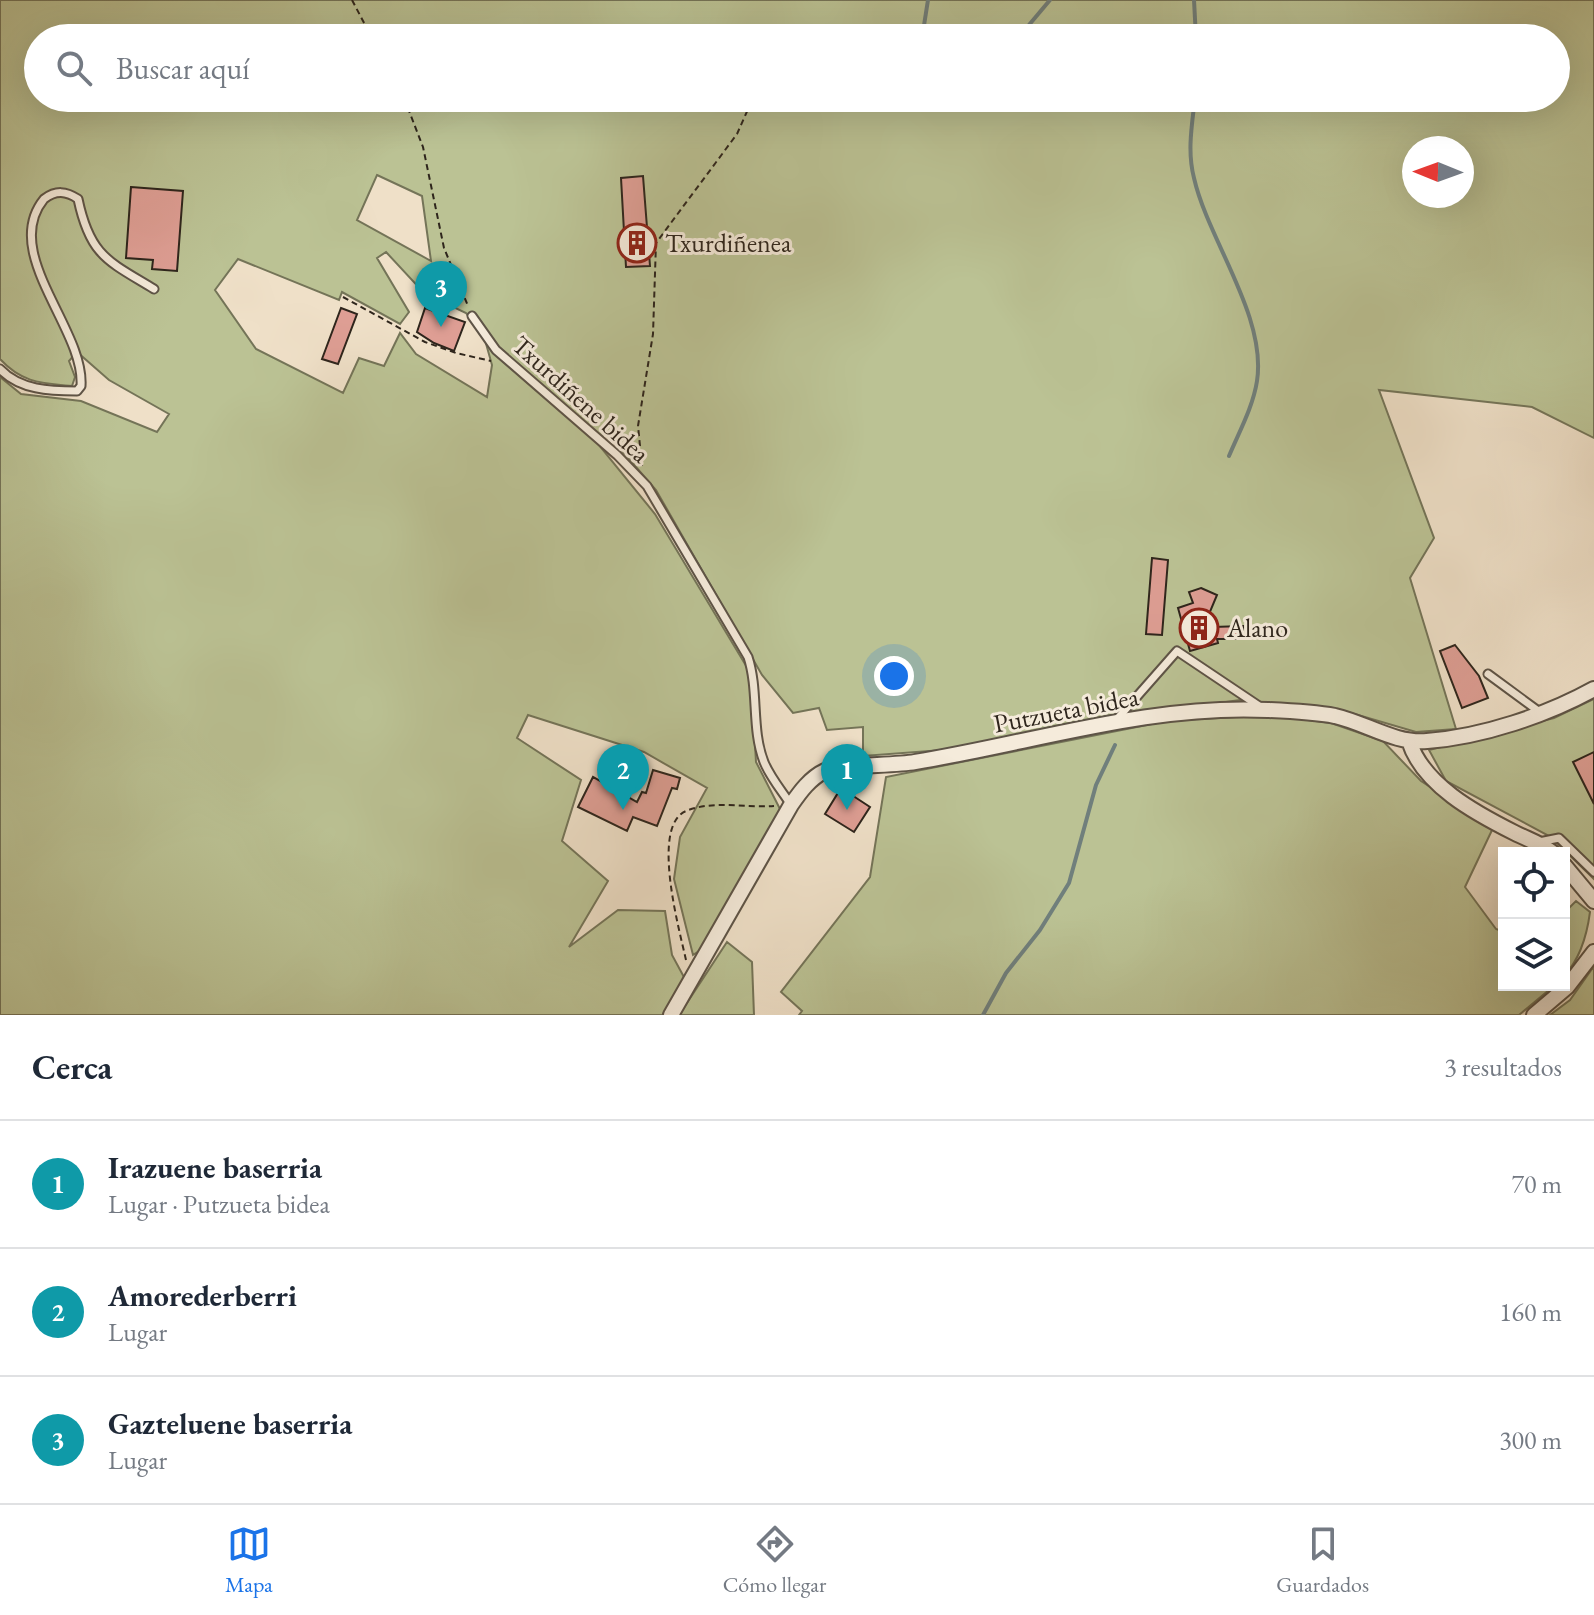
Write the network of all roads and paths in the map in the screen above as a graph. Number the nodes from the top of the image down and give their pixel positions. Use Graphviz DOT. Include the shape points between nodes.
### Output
graph roads {
  1 [pos="352,0"];
  2 [pos="365,24"];
  3 [pos="409,112"];
  4 [pos="747,112"];
  5 [pos="23,246"];
  6 [pos="29,273"];
  7 [pos="154,289"];
  8 [pos="343,297"];
  9 [pos="472,316"];
  10 [pos="491,361"];
  11 [pos="0,369"];
  12 [pos="647,486"];
  13 [pos="1488,674"];
  14 [pos="1594,689"];
  15 [pos="1264,710"];
  16 [pos="1542,714"];
  17 [pos="1114,723"];
  18 [pos="1409,741"];
  19 [pos="791,805"];
  20 [pos="1539,842"];
  21 [pos="1545,847"];
  22 [pos="1570,872"];
  23 [pos="1594,872"];
  24 [pos="1594,901"];
  25 [pos="1594,952"];
  26 [pos="694,978"];
  27 [pos="671,1015"];
  28 [pos="1534,1015"];
  1 -- 2 [label="path"];
  3 -- 9 [label="path" via="423,147 444,248"];
  4 -- 12 [label="path" via="737,134 656,243 653,334 638,426"];
  5 -- 7 [label="lane" via="35,206 51,194 67,192 78,199 90,240 105,259"];
  6 -- 11 [label="lane" via="76,360 81,386 77,391 26,387"];
  8 -- 10 [label="path" via="425,342"];
  9 -- 12 [label="lane, Txurdiñene bidea" via="496,350"];
  12 -- 19 [label="lane, Txurdiñene bidea" via="748,657 765,763"];
  13 -- 16 [label="lane"];
  14 -- 16 [label="street, Putzueta bidea"];
  15 -- 17 [label="street, Putzueta bidea" via="1183,712"];
  15 -- 17 [label="lane" via="1177,651"];
  15 -- 18 [label="street, Putzueta bidea" via="1335,716"];
  16 -- 18 [label="street, Putzueta bidea" via="1465,736"];
  17 -- 19 [label="street, Putzueta bidea" via="895,766 836,768 813,779"];
  18 -- 20 [label="street" via="1413,755 1443,790"];
  19 -- 26 [label="street, Putzueta bidea"];
  19 -- 26 [label="path" via="711,806 681,812 674,825 668,882"];
  20 -- 21 [label="street"];
  20 -- 23 [label="lane" via="1559,838"];
  22 -- 24 [label="street"];
  25 -- 28 [label="street" via="1567,987"];
  26 -- 27 [label="street, Putzueta bidea"];
}
